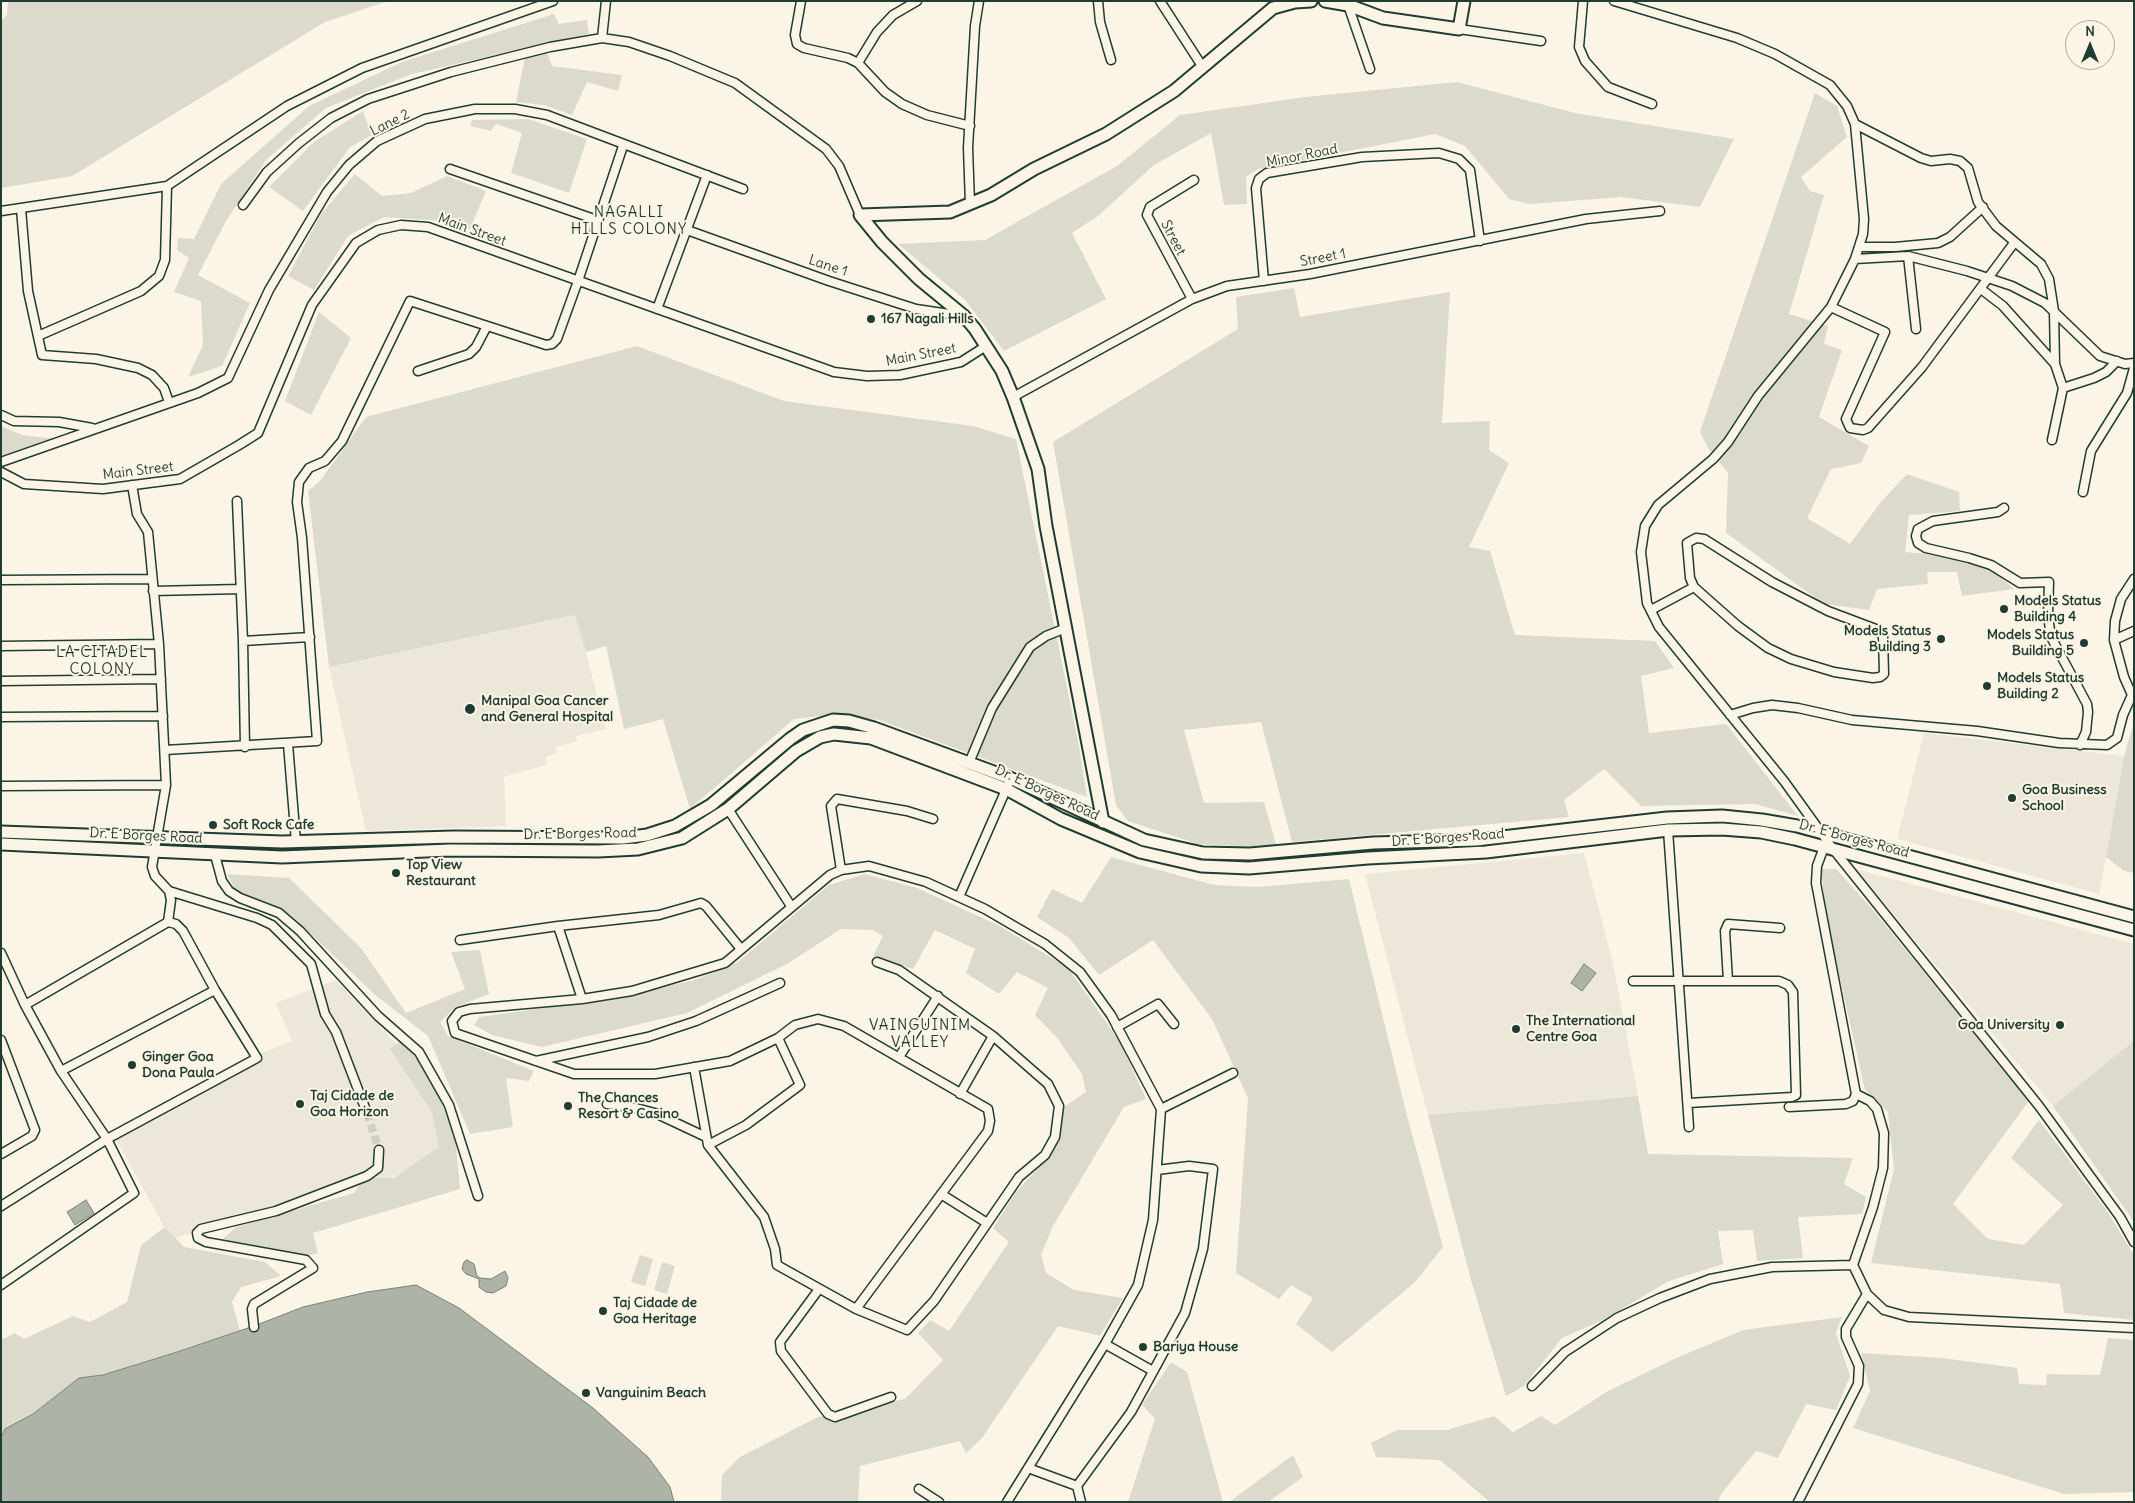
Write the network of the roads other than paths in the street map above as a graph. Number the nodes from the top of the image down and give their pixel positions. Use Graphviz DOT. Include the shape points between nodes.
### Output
graph roads {
  1 [pos="553,1"];
  2 [pos="606,1"];
  3 [pos="801,1"];
  4 [pos="917,1"];
  5 [pos="979,1"];
  6 [pos="1098,1"];
  7 [pos="1160,1"];
  8 [pos="1311,1"];
  9 [pos="1325,1"];
  10 [pos="1464,1"];
  11 [pos="1583,1"];
  12 [pos="1614,1"];
  13 [pos="1348,5"];
  14 [pos="1459,28"];
  15 [pos="602,38"];
  16 [pos="1541,41"];
  17 [pos="1111,60"];
  18 [pos="858,63"];
  19 [pos="1202,66"];
  20 [pos="1370,68"];
  21 [pos="1652,104"];
  22 [pos="1855,124"];
  23 [pos="970,126"];
  24 [pos="623,146"];
  25 [pos="450,169"];
  26 [pos="707,175"];
  27 [pos="1194,180"];
  28 [pos="167,186"];
  29 [pos="743,189"];
  30 [pos="970,204"];
  31 [pos="243,205"];
  32 [pos="1983,207"];
  33 [pos="21,209"];
  34 [pos="1660,211"];
  35 [pos="1,212"];
  36 [pos="860,215"];
  37 [pos="597,220"];
  38 [pos="687,230"];
  39 [pos="1480,241"];
  40 [pos="2014,243"];
  41 [pos="1859,246"];
  42 [pos="1908,256"];
  43 [pos="1855,259"];
  44 [pos="1990,278"];
  45 [pos="1264,281"];
  46 [pos="578,282"];
  47 [pos="1981,290"];
  48 [pos="1192,300"];
  49 [pos="1831,307"];
  50 [pos="657,309"];
  51 [pos="2054,312"];
  52 [pos="964,316"];
  53 [pos="487,326"];
  54 [pos="1916,329"];
  55 [pos="38,336"];
  56 [pos="986,346"];
  57 [pos="2117,361"];
  58 [pos="2134,363"];
  59 [pos="2055,364"];
  60 [pos="2134,368"];
  61 [pos="418,371"];
  62 [pos="2064,388"];
  63 [pos="1013,397"];
  64 [pos="169,402"];
  65 [pos="1,414"];
  66 [pos="94,429"];
  67 [pos="2052,440"];
  68 [pos="1,462"];
  69 [pos="1,472"];
  70 [pos="132,485"];
  71 [pos="2083,492"];
  72 [pos="237,501"];
  73 [pos="2004,508"];
  74 [pos="152,579"];
  75 [pos="2134,579"];
  76 [pos="1,580"];
  77 [pos="1694,587"];
  78 [pos="240,589"];
  79 [pos="153,591"];
  80 [pos="1651,610"];
  81 [pos="1066,628"];
  82 [pos="2134,631"];
  83 [pos="310,637"];
  84 [pos="2114,640"];
  85 [pos="243,641"];
  86 [pos="159,644"];
  87 [pos="1,646"];
  88 [pos="161,678"];
  89 [pos="1,680"];
  90 [pos="2133,695"];
  91 [pos="1730,715"];
  92 [pos="163,716"];
  93 [pos="1,717"];
  94 [pos="288,744"];
  95 [pos="2080,745"];
  96 [pos="245,747"];
  97 [pos="165,750"];
  98 [pos="969,763"];
  99 [pos="1008,784"];
  100 [pos="166,785"];
  101 [pos="1,786"];
  102 [pos="728,809"];
  103 [pos="933,819"];
  104 [pos="1103,822"];
  105 [pos="1668,830"];
  106 [pos="1,832"];
  107 [pos="1822,833"];
  108 [pos="157,837"];
  109 [pos="296,842"];
  110 [pos="1,844"];
  111 [pos="1829,848"];
  112 [pos="156,852"];
  113 [pos="215,855"];
  114 [pos="841,870"];
  115 [pos="169,891"];
  116 [pos="959,897"];
  117 [pos="791,906"];
  118 [pos="2134,917"];
  119 [pos="168,922"];
  120 [pos="558,926"];
  121 [pos="1780,928"];
  122 [pos="2134,930"];
  123 [pos="460,940"];
  124 [pos="741,950"];
  125 [pos="1,953"];
  126 [pos="877,962"];
  127 [pos="1633,981"];
  128 [pos="1678,981"];
  129 [pos="1728,981"];
  130 [pos="780,983"];
  131 [pos="215,990"];
  132 [pos="938,996"];
  133 [pos="582,999"];
  134 [pos="25,1005"];
  135 [pos="1174,1024"];
  136 [pos="1118,1027"];
  137 [pos="993,1036"];
  138 [pos="778,1038"];
  139 [pos="1,1040"];
  140 [pos="899,1057"];
  141 [pos="536,1061"];
  142 [pos="694,1067"];
  143 [pos="61,1071"];
  144 [pos="1233,1073"];
  145 [pos="960,1094"];
  146 [pos="1856,1094"];
  147 [pos="1688,1103"];
  148 [pos="607,1104"];
  149 [pos="1789,1107"];
  150 [pos="1161,1109"];
  151 [pos="367,1113"];
  152 [pos="1690,1127"];
  153 [pos="107,1139"];
  154 [pos="707,1141"];
  155 [pos="379,1150"];
  156 [pos="1,1154"];
  157 [pos="1157,1170"];
  158 [pos="941,1194"];
  159 [pos="478,1196"];
  160 [pos="1,1206"];
  161 [pos="987,1223"];
  162 [pos="2134,1242"];
  163 [pos="1853,1265"];
  164 [pos="1,1285"];
  165 [pos="819,1288"];
  166 [pos="1867,1294"];
  167 [pos="856,1309"];
  168 [pos="254,1327"];
  169 [pos="2134,1328"];
  170 [pos="1106,1344"];
  171 [pos="1153,1371"];
  172 [pos="1532,1386"];
  173 [pos="891,1397"];
  174 [pos="1028,1468"];
  175 [pos="1076,1486"];
  176 [pos="919,1489"];
  177 [pos="939,1502"];
  178 [pos="1007,1502"];
  179 [pos="1081,1502"];
  180 [pos="1798,1502"];
  1 -- 28 [label="street" via="362,68 286,106"];
  2 -- 15 [label="street"];
  3 -- 18 [label="street" via="795,35 797,44"];
  4 -- 18 [label="street" via="893,15 876,32"];
  5 -- 23 [label="street"];
  6 -- 17 [label="street" via="1100,22"];
  7 -- 19 [label="street"];
  8 -- 19 [label="main road" via="1273,8"];
  9 -- 13 [label="main road"];
  10 -- 14 [label="main road"];
  11 -- 21 [label="street" via="1579,47 1585,61 1608,87"];
  12 -- 22 [label="street" via="1737,38 1775,54 1830,85 1847,106"];
  13 -- 14 [label="main road" via="1383,18"];
  13 -- 20 [label="street"];
  14 -- 16 [label="street"];
  15 -- 31 [label="street" via="550,47 451,72 368,99 331,118 299,143 267,172"];
  15 -- 36 [label="street" via="629,42 735,83 826,149 839,166"];
  18 -- 23 [label="street" via="885,92 902,104 926,115"];
  19 -- 30 [label="main road" via="1174,91 1106,134"];
  22 -- 32 [label="street" via="1921,158 1960,161 1968,168 1978,202"];
  22 -- 41 [label="street" via="1864,219"];
  23 -- 30 [label="street"];
  24 -- 26 [label="street, Lane 2"];
  24 -- 37 [label="street"];
  24 -- 64 [label="street, Lane 2" via="547,115 515,109 475,109 425,119 377,141 349,165 327,192 266,298 228,378 198,393"];
  25 -- 37 [label="street"];
  26 -- 29 [label="street, Lane 2"];
  26 -- 38 [label="street"];
  27 -- 48 [label="street, Street" via="1150,207 1147,215"];
  28 -- 33 [label="street"];
  28 -- 55 [label="street" via="165,260 158,276 141,291"];
  30 -- 36 [label="main road" via="950,212"];
  32 -- 40 [label="street" via="1996,226"];
  32 -- 41 [label="street" via="1950,237 1938,243"];
  33 -- 35 [label="street"];
  33 -- 55 [label="street" via="28,291"];
  34 -- 39 [label="street, Street 1" via="1586,219"];
  36 -- 52 [label="main road" via="919,279"];
  37 -- 46 [label="street"];
  38 -- 50 [label="street"];
  38 -- 52 [label="street, Lane 1" via="916,309"];
  39 -- 45 [label="street, Street 1"];
  39 -- 45 [label="street, Minor Road" via="1470,170 1459,159 1439,153 1362,157 1267,173 1256,188"];
  40 -- 44 [label="street"];
  40 -- 51 [label="street" via="2041,264 2049,279"];
  41 -- 43 [label="street"];
  42 -- 43 [label="street"];
  42 -- 44 [label="street"];
  42 -- 54 [label="street"];
  43 -- 49 [label="street"];
  44 -- 47 [label="street"];
  44 -- 51 [label="street" via="2045,303"];
  45 -- 48 [label="street, Street 1" via="1227,286"];
  46 -- 50 [label="street, Main Street"];
  46 -- 53 [label="street" via="557,339 552,344 546,345"];
  46 -- 70 [label="street, Main Street" via="428,227 401,225 378,230 356,243 312,305 258,433 180,479"];
  47 -- 49 [label="street" via="1922,367 1863,430 1850,428 1846,419 1885,332"];
  47 -- 59 [label="street" via="2003,306"];
  48 -- 63 [label="street, Street 1"];
  49 -- 80 [label="street" via="1758,396 1728,442 1713,459 1658,505 1645,526 1640,552"];
  50 -- 56 [label="street, Main Street" via="834,372 867,376 900,375 961,362"];
  51 -- 57 [label="street" via="2100,356"];
  51 -- 59 [label="street"];
  52 -- 56 [label="main road"];
  53 -- 61 [label="street" via="469,354"];
  53 -- 83 [label="street" via="410,301 342,441 325,461 309,468 299,482 297,502"];
  55 -- 64 [label="street" via="42,355 96,359 138,368 152,375 164,388"];
  56 -- 63 [label="main road"];
  57 -- 58 [label="street"];
  57 -- 62 [label="street" via="2106,372"];
  59 -- 62 [label="street"];
  60 -- 71 [label="street" via="2128,393 2091,451"];
  62 -- 67 [label="street"];
  63 -- 81 [label="main road" via="1038,469"];
  64 -- 66 [label="street, Lane 2"];
  65 -- 66 [label="street" via="14,420 59,422"];
  66 -- 68 [label="street, Lane 2"];
  69 -- 70 [label="street, Main Street" via="24,484 103,489"];
  70 -- 74 [label="street" via="137,514 148,532"];
  72 -- 78 [label="street"];
  73 -- 95 [label="street" via="1998,512 1933,521 1918,529 1918,543 1991,566 2020,584 2049,582 2051,637 2088,712 2086,732"];
  74 -- 76 [label="street"];
  74 -- 79 [label="street"];
  75 -- 84 [label="street" via="2121,599"];
  77 -- 77 [label="street" via="1686,551 1687,543 1696,538 1704,539 1772,582 1828,611 1881,631 1884,674 1873,678 1834,672 1791,659 1768,648 1738,626"];
  77 -- 80 [label="street"];
  78 -- 79 [label="street"];
  78 -- 85 [label="street"];
  79 -- 86 [label="street"];
  80 -- 91 [label="street" via="1659,627"];
  81 -- 98 [label="street" via="1030,647 992,708"];
  81 -- 104 [label="main road"];
  82 -- 84 [label="street"];
  83 -- 85 [label="street"];
  83 -- 94 [label="street" via="317,741"];
  84 -- 90 [label="street" via="2124,678"];
  85 -- 96 [label="street"];
  86 -- 87 [label="street"];
  86 -- 88 [label="street"];
  88 -- 89 [label="street"];
  88 -- 92 [label="street"];
  90 -- 95 [label="street" via="2117,738 2107,745"];
  91 -- 95 [label="street" via="1772,705 1852,720 1977,731"];
  91 -- 107 [label="street"];
  92 -- 93 [label="street"];
  92 -- 97 [label="street"];
  94 -- 96 [label="street"];
  94 -- 109 [label="street"];
  96 -- 97 [label="street"];
  97 -- 100 [label="street"];
  98 -- 99 [label="main road, Dr. E Borges Road"];
  98 -- 109 [label="main road, Dr. E Borges Road" via="874,728 833,720 803,730 790,739 711,805 675,826 647,835 623,838 453,837"];
  99 -- 102 [label="main road, Dr. E Borges Road" via="871,738 834,734 820,737 796,751"];
  99 -- 104 [label="main road, Dr. E Borges Road"];
  99 -- 105 [label="main road, Dr. E Borges Road" via="1062,819 1140,852 1201,866 1249,868 1486,852"];
  99 -- 116 [label="street"];
  100 -- 101 [label="street"];
  100 -- 108 [label="street"];
  102 -- 113 [label="main road, Dr. E Borges Road" via="682,838 638,849 450,850 282,857"];
  102 -- 117 [label="street"];
  103 -- 114 [label="street" via="907,811 837,799 831,806"];
  104 -- 107 [label="main road, Dr. E Borges Road" via="1144,840 1203,853 1250,854 1373,843 1476,840 1686,817 1762,820"];
  105 -- 111 [label="main road, Dr. E Borges Road" via="1761,832"];
  105 -- 128 [label="street"];
  106 -- 108 [label="main road, Dr. E Borges Road"];
  107 -- 111 [label="street"];
  107 -- 118 [label="main road, Dr. E Borges Road"];
  108 -- 109 [label="main road, Dr. E Borges Road"];
  108 -- 112 [label="street"];
  110 -- 112 [label="main road, Dr. E Borges Road"];
  111 -- 122 [label="main road, Dr. E Borges Road"];
  111 -- 146 [label="street" via="1817,866 1816,883"];
  111 -- 162 [label="street" via="2039,1106 2120,1217"];
  112 -- 113 [label="main road, Dr. E Borges Road"];
  112 -- 115 [label="street" via="152,867 155,876"];
  113 -- 159 [label="street" via="222,882 229,891 279,913 300,931 378,1016 419,1052 449,1105"];
  114 -- 116 [label="street" via="869,866 926,882"];
  114 -- 117 [label="street"];
  115 -- 119 [label="street"];
  115 -- 151 [label="street" via="257,918 272,926 311,964 325,1014 336,1032"];
  116 -- 136 [label="street" via="1046,944 1080,972"];
  117 -- 124 [label="street"];
  119 -- 131 [label="street" via="176,924 183,932"];
  119 -- 134 [label="street"];
  120 -- 123 [label="street"];
  120 -- 124 [label="street" via="659,915 701,903"];
  120 -- 133 [label="street"];
  121 -- 129 [label="street" via="1728,924 1724,931"];
  124 -- 133 [label="street" via="725,963 632,991"];
  125 -- 134 [label="street"];
  126 -- 132 [label="street" via="899,970"];
  127 -- 128 [label="street"];
  128 -- 129 [label="street"];
  128 -- 147 [label="street"];
  129 -- 147 [label="street" via="1779,981 1788,985 1792,992 1796,1095"];
  130 -- 141 [label="street" via="696,1021 648,1037"];
  131 -- 143 [label="street"];
  131 -- 153 [label="street" via="257,1058"];
  132 -- 137 [label="street"];
  132 -- 140 [label="street"];
  133 -- 141 [label="street" via="470,1009 459,1012 452,1021 455,1033"];
  134 -- 143 [label="street"];
  135 -- 136 [label="street" via="1158,1004 1154,1004"];
  136 -- 150 [label="street"];
  137 -- 145 [label="street"];
  137 -- 161 [label="street" via="1048,1084 1059,1106 1055,1137 1045,1155 1019,1177"];
  138 -- 140 [label="street" via="795,1025 818,1019 844,1026"];
  138 -- 142 [label="street" via="730,1061"];
  138 -- 154 [label="street" via="800,1085 746,1125"];
  139 -- 156 [label="street" via="35,1130 32,1136"];
  140 -- 145 [label="street"];
  141 -- 142 [label="street" via="574,1074 655,1074"];
  142 -- 154 [label="street"];
  143 -- 153 [label="street"];
  144 -- 150 [label="street"];
  145 -- 158 [label="street" via="988,1109 990,1121 988,1131"];
  146 -- 149 [label="street" via="1846,1104"];
  146 -- 163 [label="street" via="1877,1109 1884,1133 1883,1168"];
  147 -- 152 [label="street"];
  148 -- 154 [label="street" via="655,1113"];
  150 -- 157 [label="street"];
  153 -- 160 [label="street"];
  153 -- 164 [label="street" via="134,1193"];
  154 -- 165 [label="street" via="764,1217 778,1265"];
  155 -- 168 [label="street" via="378,1168 367,1176 276,1211 201,1229 198,1233 198,1238 206,1242 306,1260 313,1268 254,1304"];
  157 -- 170 [label="street" via="1152,1220 1138,1285"];
  157 -- 171 [label="street" via="1189,1166 1212,1168 1203,1248 1185,1314"];
  158 -- 161 [label="street"];
  158 -- 167 [label="street"];
  161 -- 167 [label="street" via="934,1301 907,1330"];
  163 -- 166 [label="street"];
  163 -- 172 [label="street" via="1772,1267 1710,1279 1617,1318 1565,1352"];
  165 -- 167 [label="street"];
  165 -- 173 [label="street" via="780,1342 781,1351 828,1414 835,1417"];
  166 -- 169 [label="street" via="1884,1310 1909,1317"];
  166 -- 180 [label="street" via="1846,1329 1846,1337 1859,1366 1858,1384"];
  170 -- 171 [label="street"];
  170 -- 174 [label="street"];
  171 -- 175 [label="street" via="1131,1412"];
  174 -- 175 [label="street"];
  174 -- 178 [label="street"];
  175 -- 179 [label="street"];
  176 -- 177 [label="street"];
}
